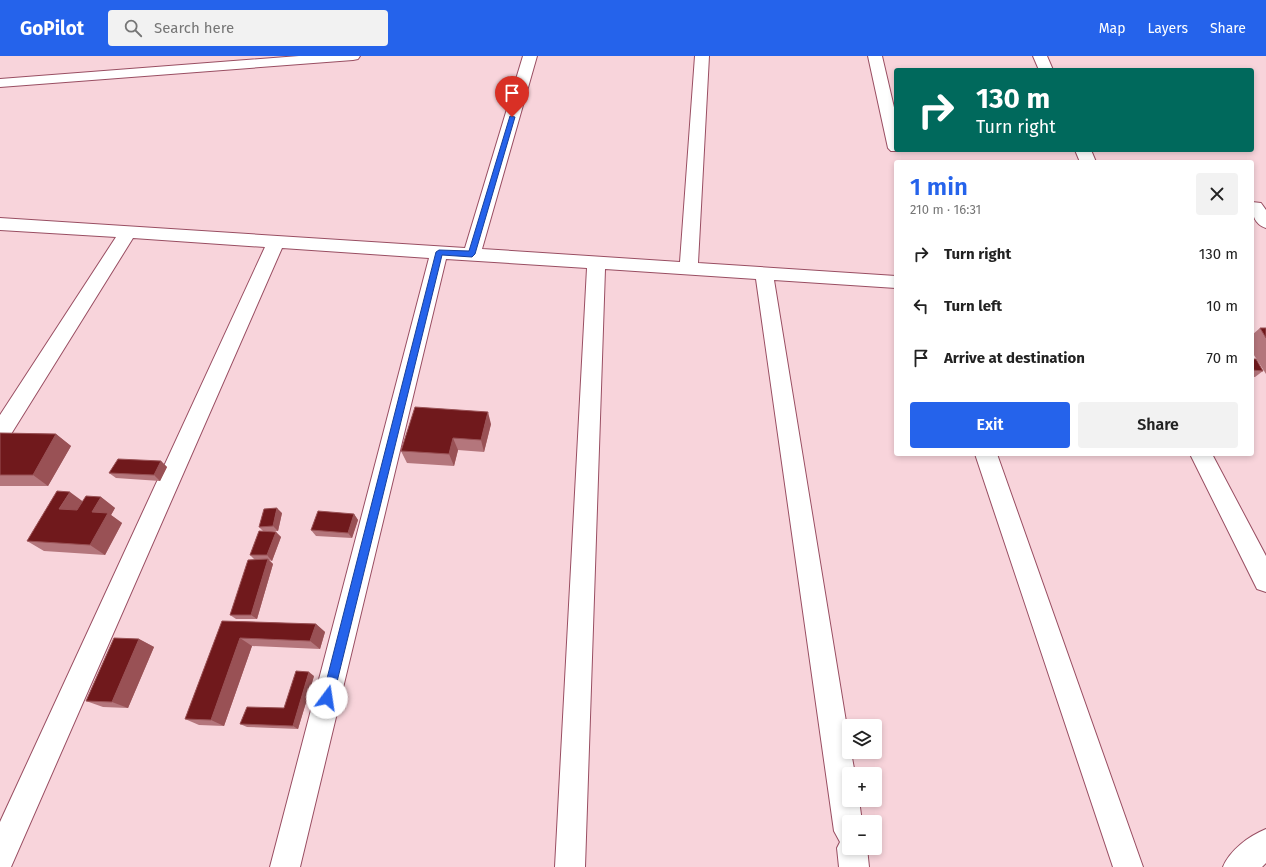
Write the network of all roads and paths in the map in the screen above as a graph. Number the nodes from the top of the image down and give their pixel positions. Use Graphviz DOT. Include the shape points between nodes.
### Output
graph roads {
  1 [pos="353,56"];
  2 [pos="530,56"];
  3 [pos="702,56"];
  4 [pos="875,56"];
  5 [pos="1040,56"];
  6 [pos="1045,68"];
  7 [pos="0,83"];
  8 [pos="894,140"];
  9 [pos="1255,207"];
  10 [pos="1266,222"];
  11 [pos="0,224"];
  12 [pos="128,232"];
  13 [pos="276,242"];
  14 [pos="439,252"];
  15 [pos="472,254"];
  16 [pos="596,262"];
  17 [pos="689,268"];
  18 [pos="764,273"];
  19 [pos="894,282"];
  20 [pos="0,433"];
  21 [pos="987,456"];
  22 [pos="1202,456"];
  23 [pos="1266,581"];
  24 [pos="847,815"];
  25 [pos="1266,844"];
  26 [pos="853,855"];
  27 [pos="0,856"];
  28 [pos="285,867"];
  29 [pos="570,867"];
  30 [pos="854,867"];
  31 [pos="1128,867"];
  32 [pos="1238,867"];
  1 -- 7 [label="street"];
  2 -- 15 [label="street"];
  3 -- 17 [label="street"];
  4 -- 8 [label="street"];
  5 -- 6 [label="street"];
  9 -- 10 [label="street"];
  11 -- 12 [label="street"];
  12 -- 13 [label="street"];
  12 -- 20 [label="street"];
  13 -- 14 [label="street"];
  13 -- 27 [label="street"];
  14 -- 15 [label="street"];
  14 -- 28 [label="street"];
  15 -- 16 [label="street"];
  16 -- 17 [label="street"];
  16 -- 29 [label="street"];
  17 -- 18 [label="street"];
  18 -- 19 [label="street"];
  18 -- 24 [label="street"];
  21 -- 31 [label="street"];
  22 -- 23 [label="street"];
  25 -- 32 [label="street"];
  26 -- 30 [label="street"];
}
